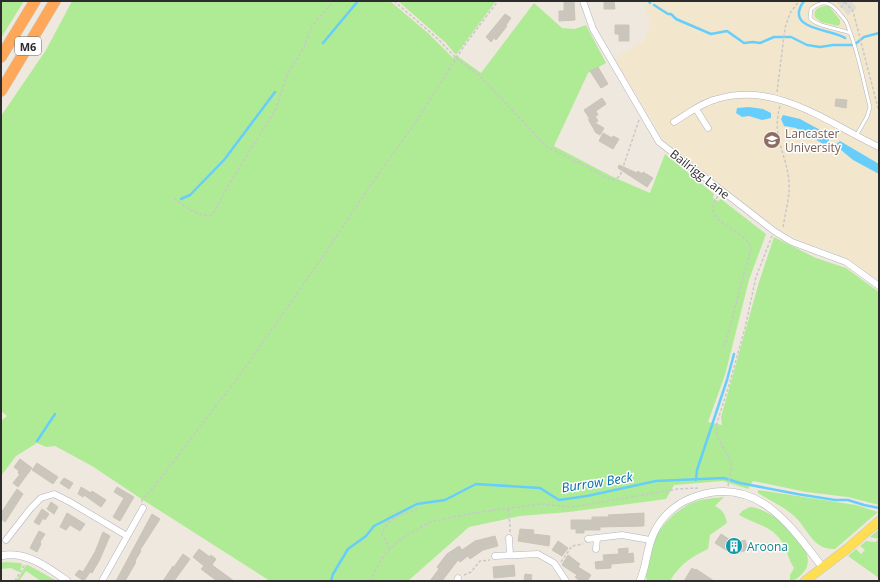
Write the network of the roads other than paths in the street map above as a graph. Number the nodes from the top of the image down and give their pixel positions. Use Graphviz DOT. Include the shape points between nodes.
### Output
graph roads {
  1 [pos="35,1"];
  2 [pos="55,1"];
  3 [pos="584,1"];
  4 [pos="850,33"];
  5 [pos="1,57"];
  6 [pos="1,91"];
  7 [pos="696,109"];
  8 [pos="674,122"];
  9 [pos="708,128"];
  10 [pos="856,136"];
  11 [pos="879,147"];
  12 [pos="879,286"];
  13 [pos="143,508"];
  14 [pos="879,521"];
  15 [pos="16,528"];
  16 [pos="22,532"];
  17 [pos="128,536"];
  18 [pos="509,538"];
  19 [pos="588,539"];
  20 [pos="597,539"];
  21 [pos="6,540"];
  22 [pos="650,540"];
  23 [pos="596,549"];
  24 [pos="510,555"];
  25 [pos="1,556"];
  26 [pos="495,556"];
  27 [pos="823,568"];
  28 [pos="67,581"];
  29 [pos="102,581"];
  30 [pos="566,581"];
  31 [pos="640,581"];
  32 [pos="805,581"];
  1 -- 5 [label="highway, M6"];
  2 -- 6 [label="highway, M6"];
  3 -- 12 [label="street, Bailrigg Lane" via="593,29 659,142 780,235 808,249 846,262"];
  4 -- 4 [label="lane" via="813,22 810,18 811,9 820,2 829,3 847,22"];
  4 -- 10 [label="lane" via="870,108"];
  7 -- 8 [label="street"];
  7 -- 9 [label="street"];
  7 -- 10 [label="street" via="727,96 764,96 827,118"];
  10 -- 11 [label="street"];
  13 -- 17 [label="street"];
  14 -- 27 [label="main road"];
  15 -- 16 [label="street"];
  15 -- 17 [label="street" via="42,498 54,494"];
  15 -- 21 [label="street"];
  17 -- 29 [label="street"];
  18 -- 24 [label="street"];
  19 -- 20 [label="street"];
  20 -- 22 [label="street" via="622,535"];
  20 -- 23 [label="street"];
  22 -- 27 [label="street" via="668,513 687,500 708,492 734,492 767,505 784,519"];
  22 -- 31 [label="street"];
  24 -- 26 [label="street"];
  24 -- 30 [label="street" via="538,554 554,563"];
  25 -- 28 [label="street" via="27,558"];
  27 -- 32 [label="main road"];
}
